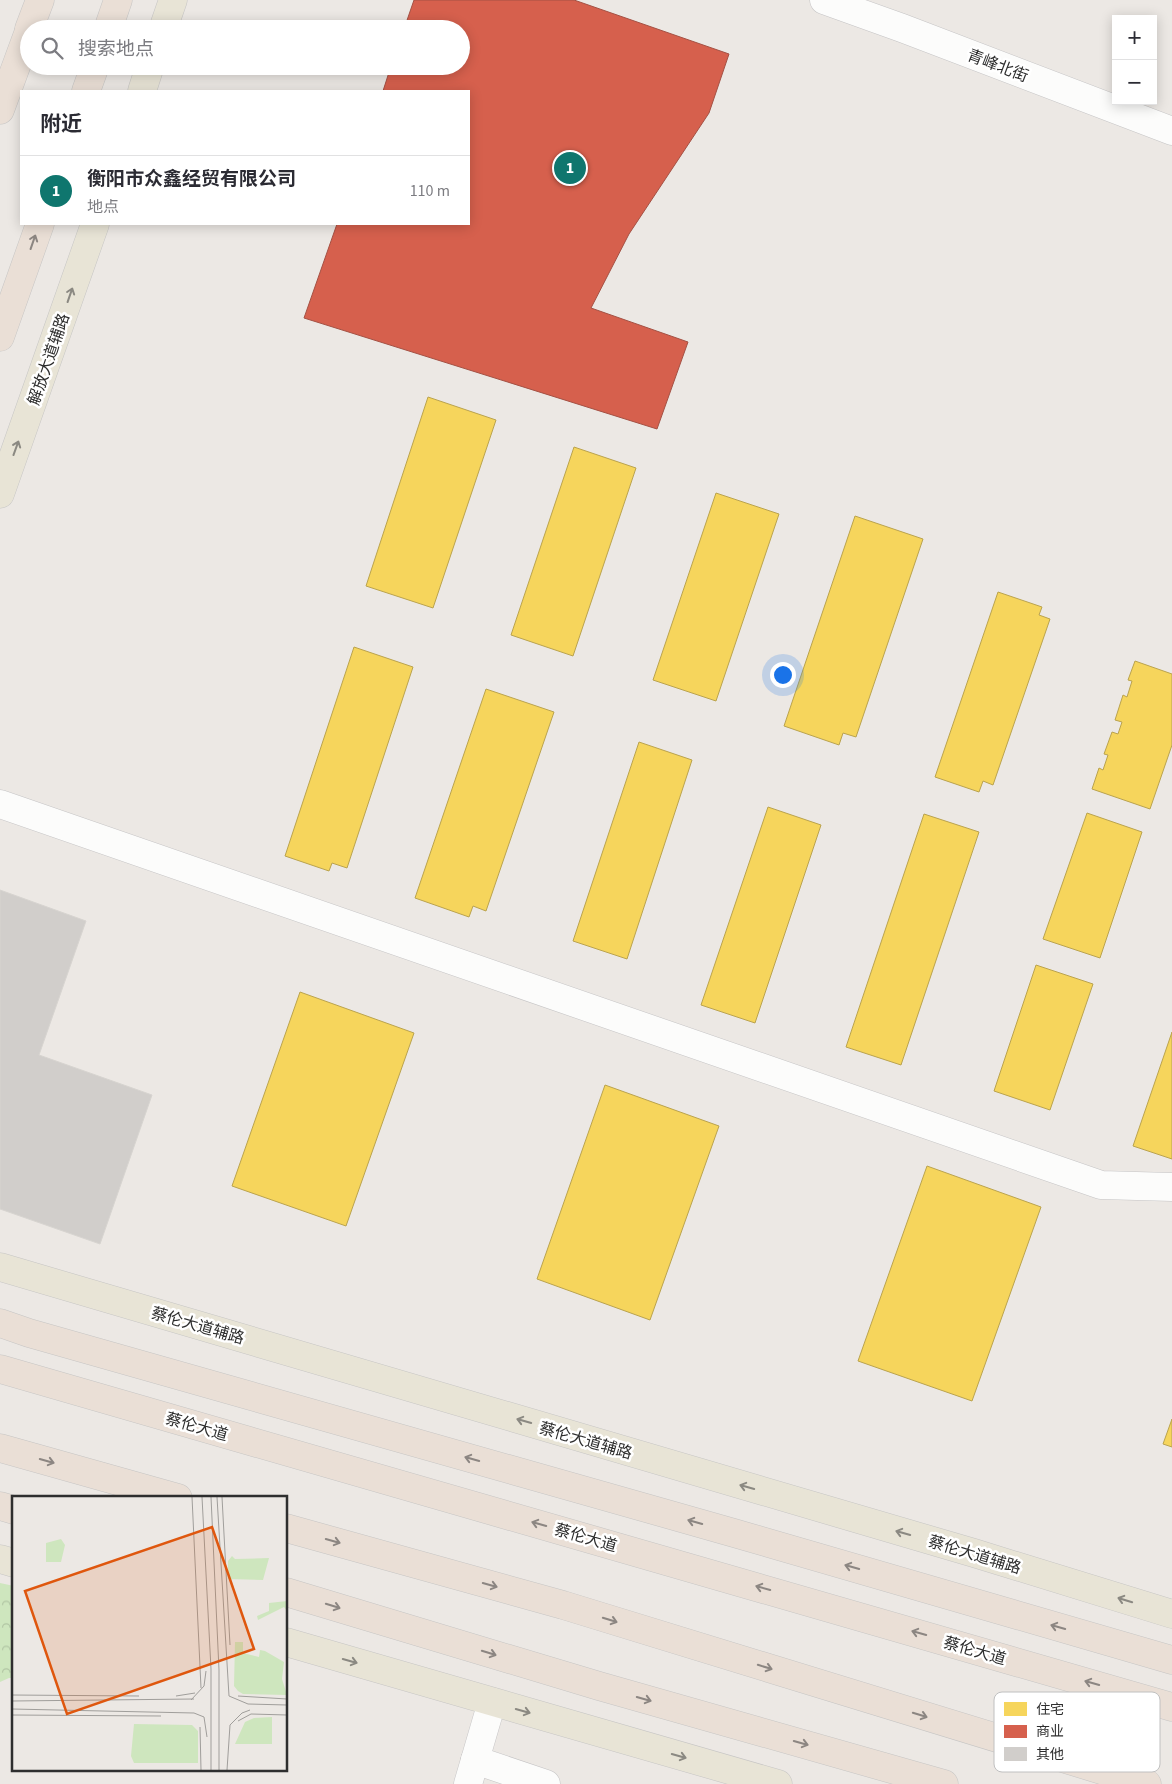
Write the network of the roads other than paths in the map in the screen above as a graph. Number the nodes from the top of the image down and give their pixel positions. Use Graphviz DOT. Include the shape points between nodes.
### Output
graph roads {
  1 [pos="40,0"];
  2 [pos="118,0"];
  3 [pos="173,0"];
  4 [pos="824,0"];
  5 [pos="33,20"];
  6 [pos="111,20"];
  7 [pos="166,20"];
  8 [pos="20,55"];
  9 [pos="92,75"];
  10 [pos="147,75"];
  11 [pos="86,90"];
  12 [pos="142,90"];
  13 [pos="0,110"];
  14 [pos="1172,131"];
  15 [pos="40,225"];
  16 [pos="95,225"];
  17 [pos="0,337"];
  18 [pos="0,494"];
  19 [pos="0,804"];
  20 [pos="1172,1187"];
  21 [pos="0,1267"];
  22 [pos="0,1323"];
  23 [pos="0,1369"];
  24 [pos="0,1448"];
  25 [pos="171,1496"];
  26 [pos="288,1529"];
  27 [pos="288,1593"];
  28 [pos="1172,1614"];
  29 [pos="288,1643"];
  30 [pos="1172,1660"];
  31 [pos="1120,1692"];
  32 [pos="492,1702"];
  33 [pos="994,1737"];
  34 [pos="471,1772"];
  35 [pos="1108,1772"];
  36 [pos="546,1784"];
  37 [pos="778,1784"];
  38 [pos="944,1784"];
  39 [pos="1147,1784"];
  1 -- 5 [label="highway"];
  2 -- 6 [label="highway"];
  3 -- 7 [label="main road"];
  4 -- 14 [label="street, 青峰北街"];
  8 -- 13 [label="highway"];
  9 -- 11 [label="highway"];
  10 -- 12 [label="main road"];
  17 -- 15 [label="highway, one-way"];
  18 -- 16 [label="main road, 解放大道辅路, one-way"];
  19 -- 20 [label="street" via="1101,1185"];
  28 -- 21 [label="main road, 蔡伦大道辅路, one-way"];
  30 -- 22 [label="highway, one-way"];
  31 -- 23 [label="highway, 蔡伦大道, one-way"];
  24 -- 25 [label="highway, one-way"];
  26 -- 33 [label="highway, one-way" via="563,1605"];
  27 -- 38 [label="highway, one-way" via="599,1686"];
  29 -- 32 [label="main road, one-way"];
  32 -- 34 [label="street"];
  32 -- 37 [label="main road, one-way"];
  34 -- 36 [label="street"];
  35 -- 39 [label="highway, one-way"];
}
